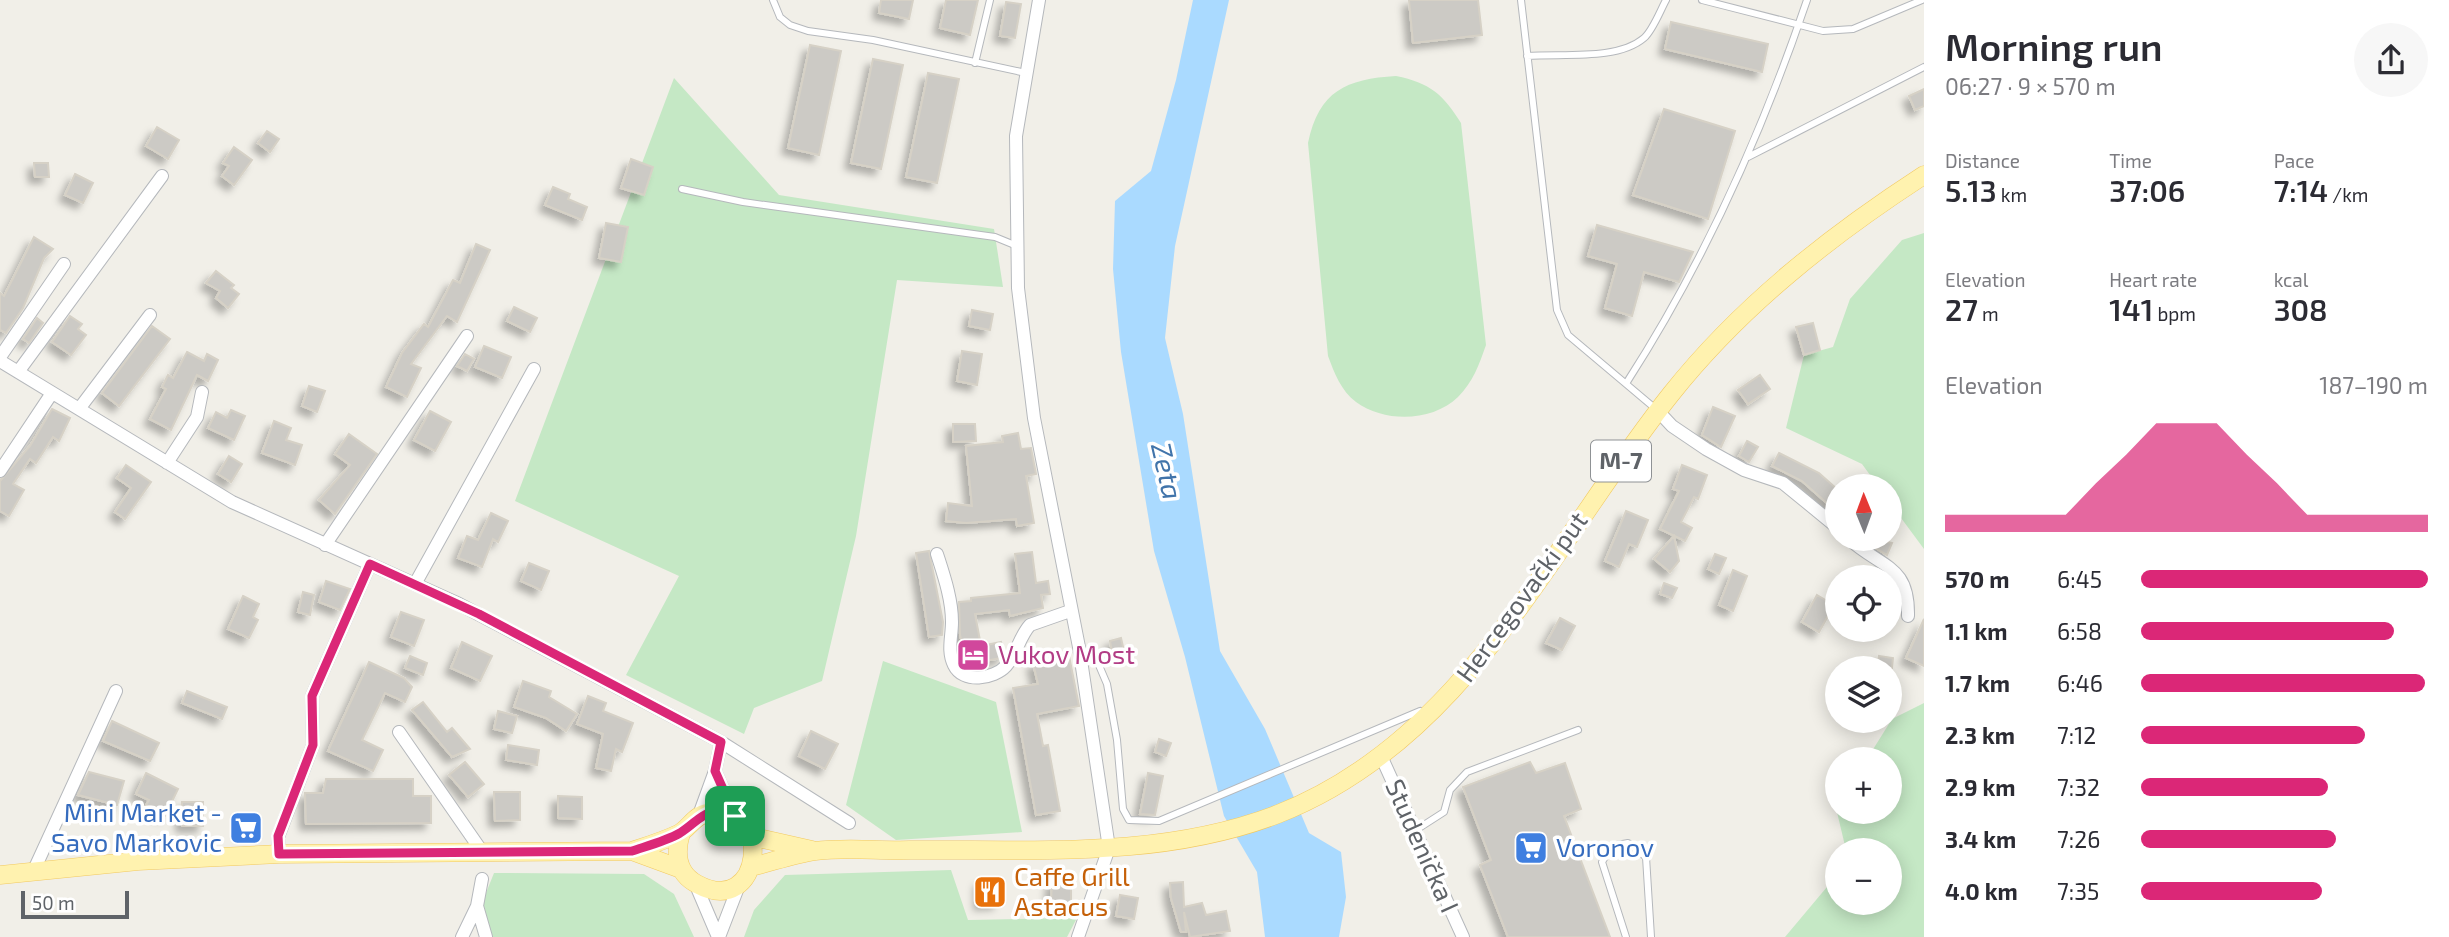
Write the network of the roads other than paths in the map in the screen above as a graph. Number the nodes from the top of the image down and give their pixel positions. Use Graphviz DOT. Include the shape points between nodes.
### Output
graph roads {
  1 [pos="773,0"];
  2 [pos="990,0"];
  3 [pos="1039,0"];
  4 [pos="1521,0"];
  5 [pos="1666,0"];
  6 [pos="1702,0"];
  7 [pos="1807,0"];
  8 [pos="1922,0"];
  9 [pos="1798,26"];
  10 [pos="1527,56"];
  11 [pos="975,63"];
  12 [pos="1924,67"];
  13 [pos="1026,73"];
  14 [pos="1748,156"];
  15 [pos="162,176"];
  16 [pos="1924,176"];
  17 [pos="682,189"];
  18 [pos="1017,246"];
  19 [pos="64,264"];
  20 [pos="150,315"];
  21 [pos="467,336"];
  22 [pos="0,359"];
  23 [pos="534,369"];
  24 [pos="18,372"];
  25 [pos="1627,382"];
  26 [pos="202,392"];
  27 [pos="52,393"];
  28 [pos="79,409"];
  29 [pos="1658,411"];
  30 [pos="167,463"];
  31 [pos="0,471"];
  32 [pos="1825,517"];
  33 [pos="325,545"];
  34 [pos="1865,551"];
  35 [pos="937,554"];
  36 [pos="370,564"];
  37 [pos="415,584"];
  38 [pos="1070,611"];
  39 [pos="1908,616"];
  40 [pos="1079,647"];
  41 [pos="116,691"];
  42 [pos="1445,701"];
  43 [pos="1578,730"];
  44 [pos="399,732"];
  45 [pos="721,742"];
  46 [pos="1381,756"];
  47 [pos="715,771"];
  48 [pos="699,815"];
  49 [pos="735,816"];
  50 [pos="849,823"];
  51 [pos="1416,830"];
  52 [pos="681,833"];
  53 [pos="750,836"];
  54 [pos="1109,848"];
  55 [pos="632,851"];
  56 [pos="816,851"];
  57 [pos="483,853"];
  58 [pos="279,854"];
  59 [pos="751,867"];
  60 [pos="681,869"];
  61 [pos="34,870"];
  62 [pos="0,875"];
  63 [pos="482,879"];
  64 [pos="695,883"];
  65 [pos="739,885"];
  66 [pos="477,906"];
  67 [pos="462,937"];
  68 [pos="486,937"];
  69 [pos="718,937"];
  70 [pos="1078,937"];
  71 [pos="1463,937"];
  72 [pos="1626,937"];
  73 [pos="1651,937"];
  1 -- 11 [label="lane" via="780,17 799,28"];
  2 -- 11 [label="lane"];
  3 -- 13 [label="street"];
  4 -- 10 [label="lane"];
  5 -- 10 [label="lane" via="1644,38 1606,55"];
  6 -- 9 [label="lane"];
  7 -- 9 [label="lane"];
  8 -- 9 [label="lane" via="1853,29 1823,31"];
  9 -- 14 [label="lane"];
  10 -- 25 [label="lane" via="1557,310 1568,335"];
  11 -- 13 [label="lane"];
  12 -- 14 [label="lane"];
  13 -- 18 [label="street" via="1016,136"];
  14 -- 25 [label="lane" via="1671,312"];
  15 -- 24 [label="street"];
  16 -- 29 [label="main road, Hercegovački put / M-7" via="1841,233 1756,303 1706,352"];
  17 -- 18 [label="lane" via="743,202 995,237"];
  18 -- 38 [label="street" via="1034,418"];
  19 -- 22 [label="street"];
  20 -- 28 [label="street"];
  21 -- 33 [label="street"];
  22 -- 24 [label="street"];
  23 -- 37 [label="street"];
  24 -- 27 [label="street"];
  25 -- 29 [label="lane"];
  26 -- 30 [label="street" via="197,417"];
  27 -- 28 [label="street"];
  27 -- 31 [label="street"];
  28 -- 30 [label="street"];
  29 -- 32 [label="street" via="1706,449 1744,470 1783,483"];
  29 -- 42 [label="main road, Hercegovački put / M-7" via="1482,658"];
  30 -- 33 [label="street" via="254,513"];
  33 -- 36 [label="street"];
  34 -- 39 [label="street" via="1902,578 1909,593"];
  35 -- 38 [label="street" via="952,621 949,646 953,664 967,676 996,673 1014,656 1030,625"];
  36 -- 37 [label="street"];
  36 -- 58 [label="street" via="312,696 313,745 278,836"];
  37 -- 45 [label="street"];
  38 -- 40 [label="street"];
  40 -- 42 [label="lane" via="1098,663 1107,684 1123,809 1129,820 1159,821"];
  40 -- 54 [label="street"];
  41 -- 61 [label="street"];
  42 -- 46 [label="main road, Hercegovački put / M-7"];
  43 -- 51 [label="lane" via="1467,772 1450,790 1444,812"];
  44 -- 57 [label="street"];
  45 -- 47 [label="street"];
  45 -- 50 [label="street"];
  46 -- 51 [label="street, Studenička I"];
  46 -- 54 [label="main road, Hercegovački put / M-7" via="1278,814 1200,836"];
  47 -- 48 [label="street"];
  47 -- 49 [label="street"];
  48 -- 49 [label="main road"];
  48 -- 52 [label="main road"];
  49 -- 53 [label="main road"];
  51 -- 71 [label="street, Studenička I"];
  52 -- 55 [label="main road"];
  52 -- 60 [label="main road" via="677,845"];
  53 -- 56 [label="main road, M-7"];
  53 -- 59 [label="main road" via="754,849"];
  54 -- 56 [label="main road, M-7"];
  54 -- 70 [label="street"];
  55 -- 57 [label="main road"];
  55 -- 60 [label="main road"];
  56 -- 59 [label="main road, M-7"];
  57 -- 58 [label="main road"];
  58 -- 61 [label="main road"];
  59 -- 65 [label="main road"];
  60 -- 64 [label="main road"];
  61 -- 62 [label="main road"];
  63 -- 66 [label="street"];
  64 -- 65 [label="main road" via="722,891"];
  64 -- 69 [label="street"];
  65 -- 69 [label="street"];
  66 -- 67 [label="street"];
  66 -- 68 [label="street"];
  72 -- 73 [label="lane" via="1602,862 1612,846 1628,843 1646,857"];
}
